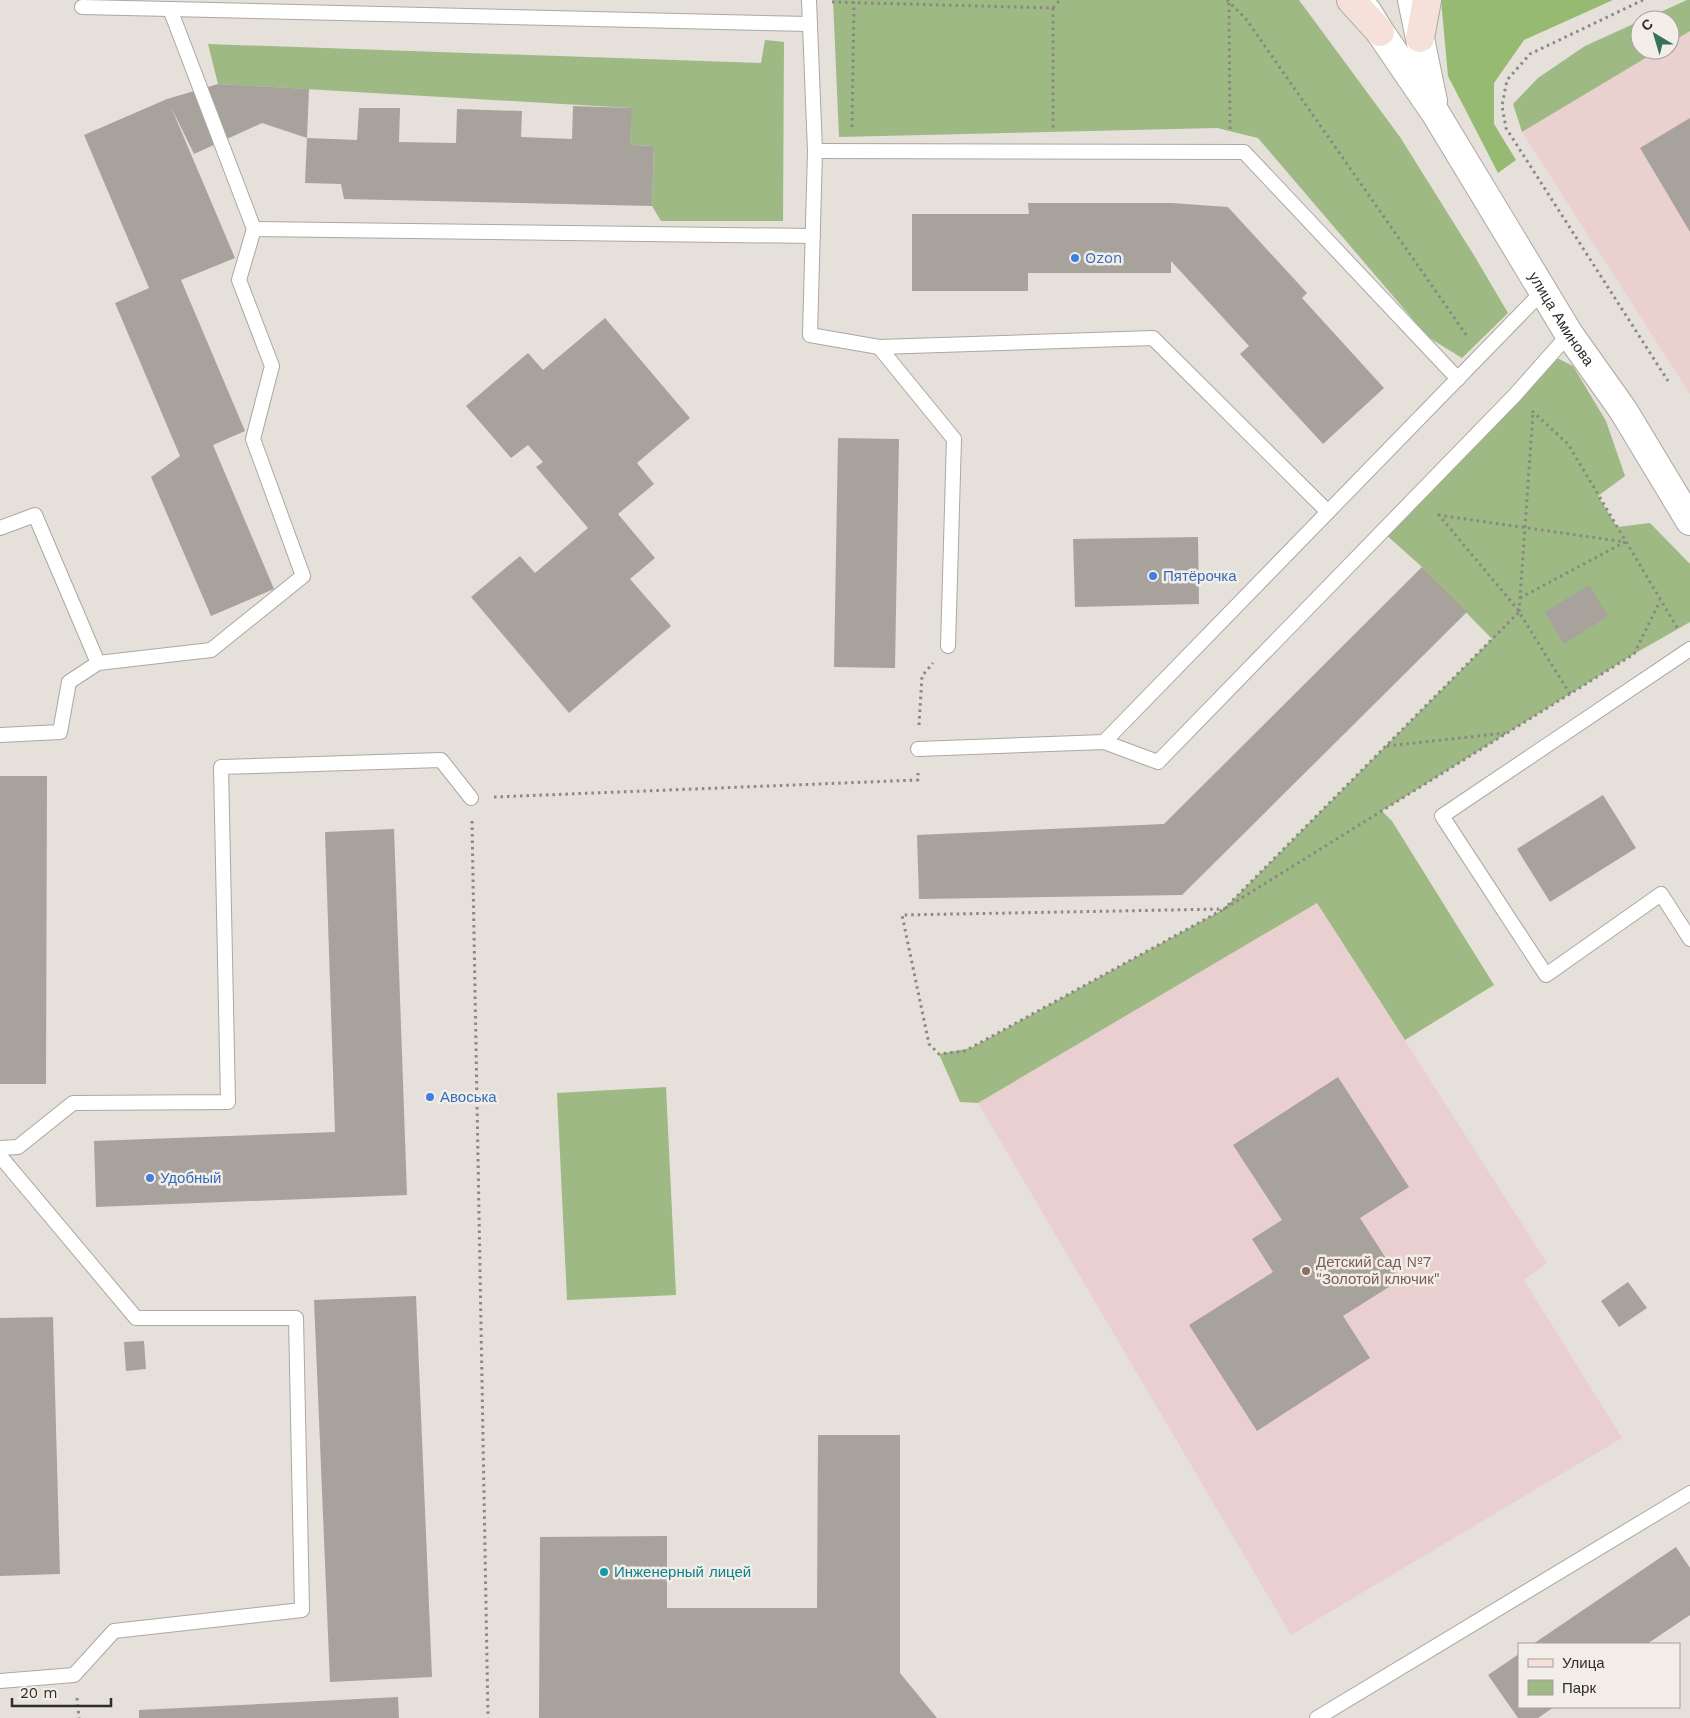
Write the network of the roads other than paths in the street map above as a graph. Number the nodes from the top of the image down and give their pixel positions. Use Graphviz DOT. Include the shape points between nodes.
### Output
graph roads {
  1 [pos="809,0"];
  2 [pos="1351,0"];
  3 [pos="1361,0"];
  4 [pos="1412,0"];
  5 [pos="1427,0"];
  6 [pos="82,7"];
  7 [pos="170,9"];
  8 [pos="810,24"];
  9 [pos="1380,32"];
  10 [pos="1420,38"];
  11 [pos="1436,114"];
  12 [pos="815,150"];
  13 [pos="254,229"];
  14 [pos="813,236"];
  15 [pos="1544,290"];
  16 [pos="1569,334"];
  17 [pos="879,347"];
  18 [pos="1458,379"];
  19 [pos="1328,512"];
  20 [pos="1690,521"];
  21 [pos="0,528"];
  22 [pos="948,646"];
  23 [pos="1690,649"];
  24 [pos="98,663"];
  25 [pos="0,735"];
  26 [pos="1104,742"];
  27 [pos="918,749"];
  28 [pos="471,798"];
  29 [pos="1690,939"];
  30 [pos="0,1148"];
  31 [pos="0,1156"];
  32 [pos="1690,1493"];
  33 [pos="0,1681"];
  34 [pos="1317,1718"];
  1 -- 8 [label="lane"];
  2 -- 9 [label="main road"];
  3 -- 9 [label="street, улица Аминова"];
  4 -- 10 [label="street, улица Аминова"];
  5 -- 10 [label="main road"];
  6 -- 7 [label="lane"];
  7 -- 8 [label="lane"];
  7 -- 13 [label="lane"];
  8 -- 12 [label="lane"];
  9 -- 11 [label="street, улица Аминова"];
  10 -- 11 [label="street, улица Аминова"];
  11 -- 15 [label="street, улица Аминова"];
  12 -- 14 [label="lane"];
  12 -- 18 [label="lane" via="1244,152"];
  13 -- 14 [label="lane"];
  13 -- 24 [label="lane" via="239,280 272,366 253,439 303,576 211,650"];
  14 -- 17 [label="lane" via="810,335"];
  15 -- 16 [label="street, улица Аминова"];
  15 -- 18 [label="lane"];
  16 -- 20 [label="street, улица Аминова" via="1623,410"];
  16 -- 26 [label="lane" via="1515,395 1158,762"];
  17 -- 19 [label="lane" via="1154,338"];
  17 -- 22 [label="lane" via="954,439"];
  18 -- 19 [label="lane"];
  19 -- 26 [label="lane"];
  21 -- 24 [label="lane" via="35,515"];
  23 -- 29 [label="lane" via="1442,816 1546,974 1661,894"];
  24 -- 25 [label="lane" via="69,682 60,732"];
  26 -- 27 [label="lane"];
  28 -- 30 [label="lane" via="442,760 221,767 228,1102 73,1103 18,1147"];
  31 -- 33 [label="lane" via="136,1318 296,1318 302,1610 114,1631 74,1675"];
  32 -- 34 [label="lane"];
}
